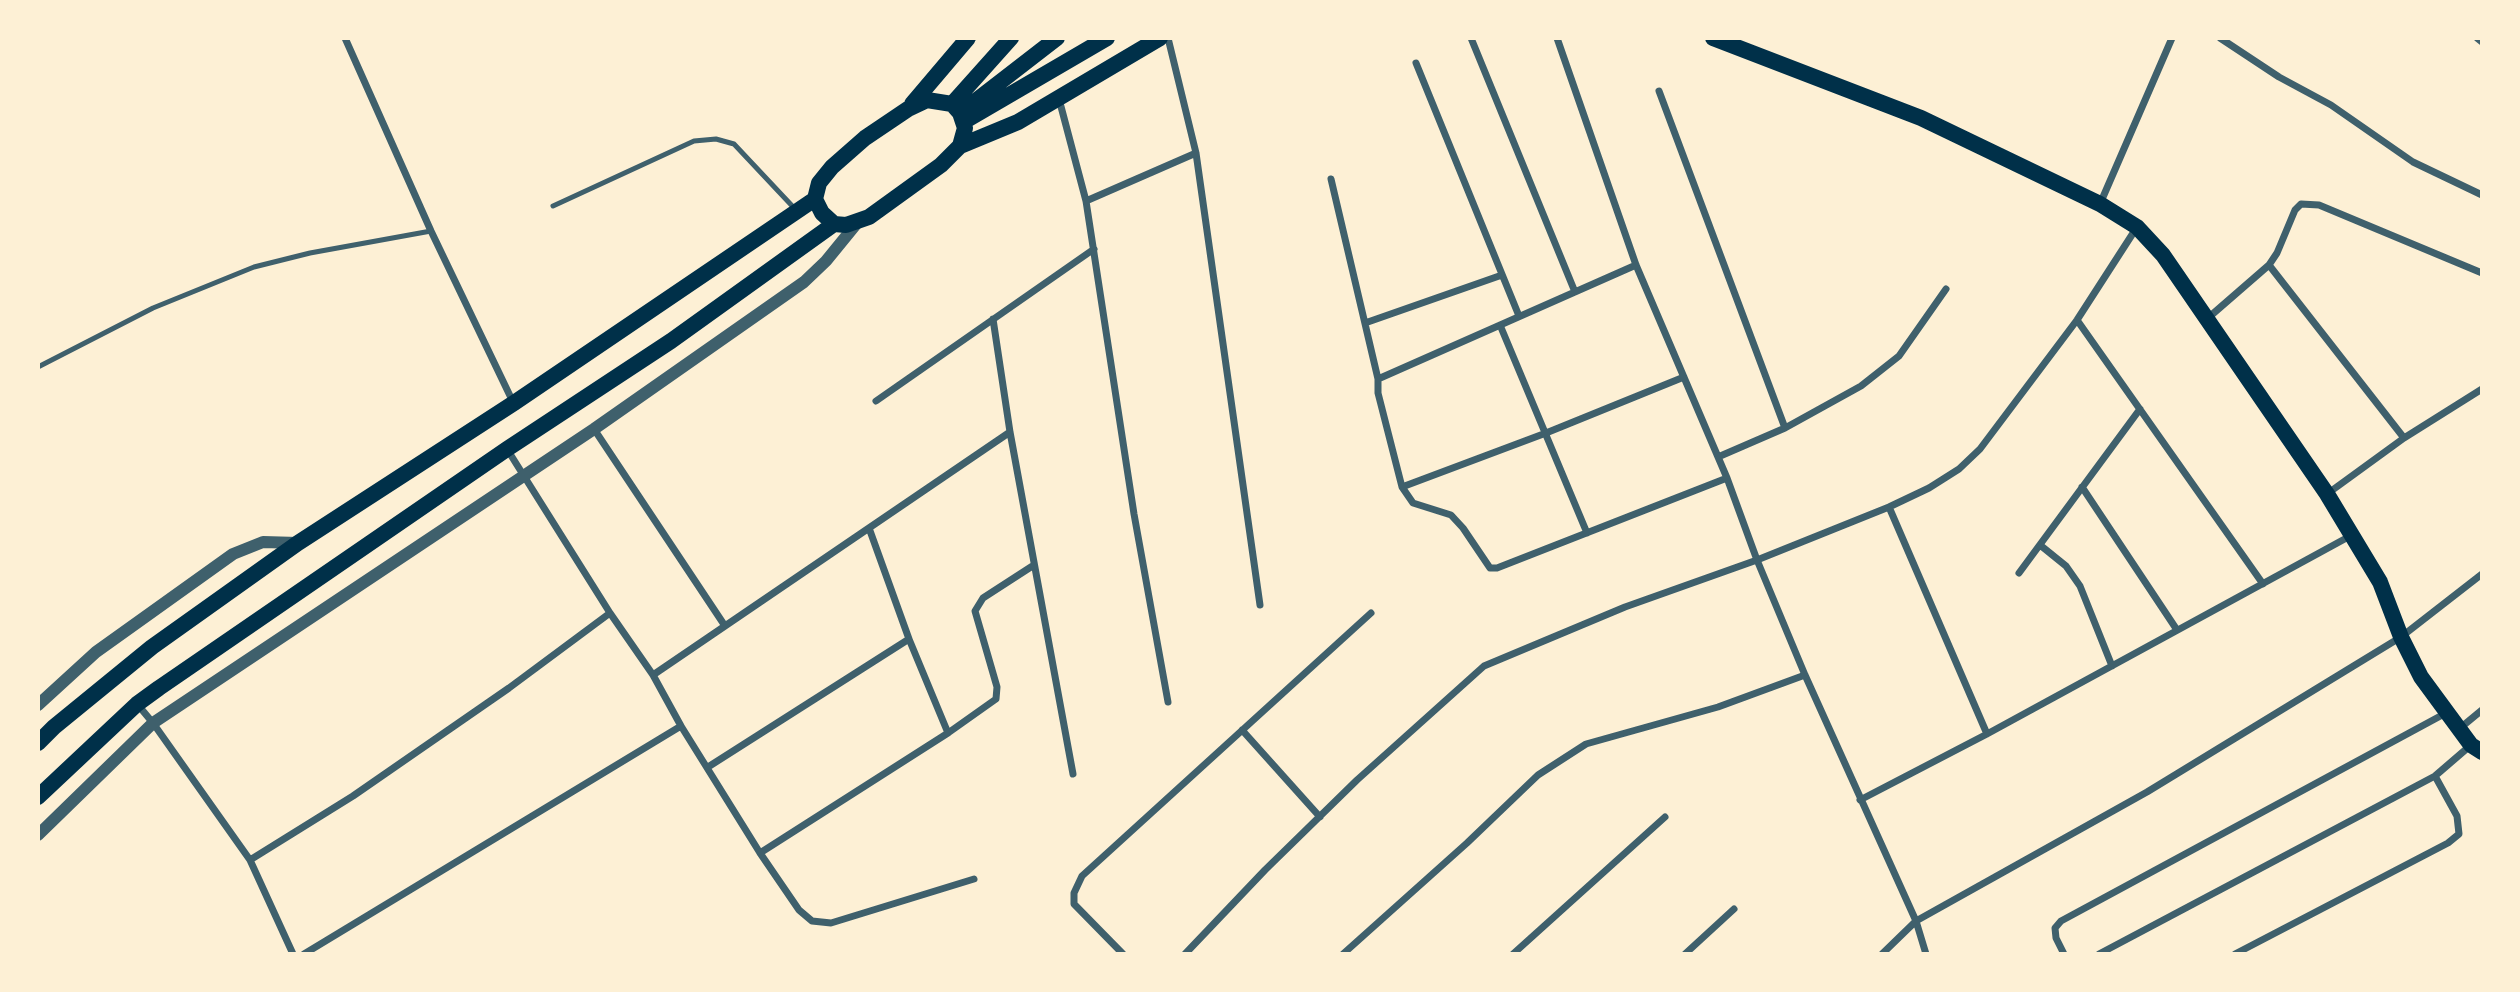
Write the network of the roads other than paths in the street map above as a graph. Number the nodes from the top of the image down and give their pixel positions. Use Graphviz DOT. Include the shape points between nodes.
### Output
graph roads {
  1 [pos="345,38"];
  2 [pos="968,38"];
  3 [pos="1010,38"];
  4 [pos="1057,38"];
  5 [pos="1107,38"];
  6 [pos="1160,38"];
  7 [pos="1168,38"];
  8 [pos="1471,38"];
  9 [pos="1556,38"];
  10 [pos="1713,38"];
  11 [pos="2172,38"];
  12 [pos="2220,38"];
  13 [pos="2477,38"];
  14 [pos="2482,42"];
  15 [pos="1416,63"];
  16 [pos="1659,92"];
  17 [pos="1059,98"];
  18 [pos="908,108"];
  19 [pos="959,113"];
  20 [pos="961,146"];
  21 [pos="1196,153"];
  22 [pos="1331,179"];
  23 [pos="2482,195"];
  24 [pos="815,199"];
  25 [pos="1086,201"];
  26 [pos="2100,204"];
  27 [pos="553,206"];
  28 [pos="796,211"];
  29 [pos="856,223"];
  30 [pos="834,224"];
  31 [pos="2137,227"];
  32 [pos="431,230"];
  33 [pos="1094,249"];
  34 [pos="1636,265"];
  35 [pos="2269,265"];
  36 [pos="2482,273"];
  37 [pos="1502,275"];
  38 [pos="1946,289"];
  39 [pos="1575,292"];
  40 [pos="1519,316"];
  41 [pos="993,319"];
  42 [pos="2207,319"];
  43 [pos="2077,320"];
  44 [pos="1365,323"];
  45 [pos="1500,325"];
  46 [pos="38,367"];
  47 [pos="1684,377"];
  48 [pos="1378,379"];
  49 [pos="2482,389"];
  50 [pos="876,401"];
  51 [pos="514,403"];
  52 [pos="2140,409"];
  53 [pos="1785,428"];
  54 [pos="594,429"];
  55 [pos="1010,432"];
  56 [pos="1546,433"];
  57 [pos="2404,438"];
  58 [pos="507,449"];
  59 [pos="1718,457"];
  60 [pos="524,474"];
  61 [pos="1727,478"];
  62 [pos="1402,487"];
  63 [pos="2082,487"];
  64 [pos="2327,494"];
  65 [pos="1888,508"];
  66 [pos="869,528"];
  67 [pos="1587,533"];
  68 [pos="2353,535"];
  69 [pos="298,543"];
  70 [pos="2039,545"];
  71 [pos="1757,560"];
  72 [pos="1034,565"];
  73 [pos="2019,573"];
  74 [pos="2482,574"];
  75 [pos="2263,584"];
  76 [pos="1260,605"];
  77 [pos="610,613"];
  78 [pos="1371,613"];
  79 [pos="725,626"];
  80 [pos="2177,630"];
  81 [pos="2401,637"];
  82 [pos="909,639"];
  83 [pos="2112,666"];
  84 [pos="653,675"];
  85 [pos="1805,675"];
  86 [pos="1168,702"];
  87 [pos="137,704"];
  88 [pos="38,705"];
  89 [pos="2482,709"];
  90 [pos="2446,713"];
  91 [pos="153,723"];
  92 [pos="681,726"];
  93 [pos="2459,729"];
  94 [pos="1242,730"];
  95 [pos="948,733"];
  96 [pos="1987,734"];
  97 [pos="38,743"];
  98 [pos="2476,748"];
  99 [pos="708,768"];
  100 [pos="1073,774"];
  101 [pos="2435,776"];
  102 [pos="38,797"];
  103 [pos="1860,800"];
  104 [pos="1320,817"];
  105 [pos="1665,817"];
  106 [pos="38,835"];
  107 [pos="760,853"];
  108 [pos="250,860"];
  109 [pos="974,879"];
  110 [pos="1734,909"];
  111 [pos="1916,921"];
  112 [pos="293,954"];
  113 [pos="304,954"];
  114 [pos="1123,954"];
  115 [pos="1185,954"];
  116 [pos="1343,954"];
  117 [pos="1513,954"];
  118 [pos="1685,954"];
  119 [pos="1882,954"];
  120 [pos="1926,954"];
  121 [pos="2064,954"];
  122 [pos="2099,954"];
  123 [pos="2235,954"];
  1 -- 32 [label="street"];
  2 -- 18 [label="main road"];
  3 -- 19 [label="main road"];
  4 -- 19 [label="main road"];
  5 -- 19 [label="main road"];
  6 -- 17 [label="main road"];
  7 -- 21 [label="street"];
  8 -- 39 [label="street"];
  9 -- 34 [label="street"];
  10 -- 26 [label="main road" via="1921,118"];
  11 -- 26 [label="street"];
  12 -- 23 [label="street" via="2331,105 2413,162"];
  13 -- 14 [label="street"];
  15 -- 37 [label="street"];
  16 -- 53 [label="street"];
  17 -- 20 [label="main road" via="1018,122"];
  17 -- 25 [label="street"];
  18 -- 19 [label="main road" via="927,100"];
  18 -- 24 [label="main road" via="832,167 819,183"];
  19 -- 20 [label="main road"];
  20 -- 29 [label="main road" via="905,192"];
  21 -- 25 [label="street"];
  21 -- 76 [label="street"];
  22 -- 44 [label="street"];
  24 -- 28 [label="main road"];
  24 -- 30 [label="main road"];
  25 -- 33 [label="street"];
  26 -- 31 [label="main road"];
  27 -- 28 [label="lane" via="694,141 716,139 734,144"];
  28 -- 51 [label="main road"];
  29 -- 30 [label="main road"];
  29 -- 54 [label="street" via="804,282"];
  30 -- 58 [label="main road" via="671,341"];
  31 -- 42 [label="main road" via="2163,255"];
  31 -- 43 [label="street"];
  32 -- 46 [label="lane" via="254,267 153,308"];
  32 -- 51 [label="street"];
  33 -- 41 [label="street"];
  33 -- 86 [label="street"];
  34 -- 39 [label="street"];
  34 -- 47 [label="street"];
  35 -- 36 [label="street" via="2295,210 2309,203"];
  35 -- 42 [label="street"];
  35 -- 57 [label="street"];
  37 -- 40 [label="street"];
  37 -- 44 [label="street"];
  38 -- 53 [label="street" via="1899,356 1861,386"];
  39 -- 40 [label="street"];
  40 -- 45 [label="street"];
  41 -- 50 [label="street"];
  41 -- 55 [label="street"];
  42 -- 64 [label="main road"];
  43 -- 52 [label="street"];
  43 -- 65 [label="street" via="1980,449 1959,469"];
  44 -- 48 [label="street"];
  45 -- 48 [label="street"];
  45 -- 56 [label="street"];
  47 -- 56 [label="street"];
  47 -- 59 [label="street"];
  48 -- 62 [label="street"];
  49 -- 57 [label="street"];
  51 -- 69 [label="main road"];
  52 -- 63 [label="street"];
  52 -- 75 [label="street"];
  53 -- 59 [label="street"];
  54 -- 60 [label="street"];
  54 -- 79 [label="street"];
  55 -- 66 [label="street"];
  55 -- 72 [label="street"];
  56 -- 62 [label="street"];
  56 -- 67 [label="street"];
  57 -- 64 [label="street"];
  58 -- 60 [label="street"];
  58 -- 87 [label="main road"];
  59 -- 61 [label="street"];
  60 -- 77 [label="street"];
  60 -- 91 [label="street"];
  61 -- 67 [label="street"];
  61 -- 71 [label="street"];
  62 -- 67 [label="street" via="1413,503 1451,515 1490,568"];
  63 -- 70 [label="street"];
  63 -- 80 [label="street"];
  64 -- 68 [label="main road"];
  65 -- 71 [label="street"];
  65 -- 96 [label="street"];
  66 -- 79 [label="street"];
  66 -- 82 [label="street"];
  68 -- 75 [label="street"];
  68 -- 81 [label="main road" via="2380,582"];
  69 -- 88 [label="street" via="263,542 233,554 96,652"];
  69 -- 97 [label="main road" via="152,647"];
  70 -- 73 [label="street"];
  70 -- 83 [label="street" via="2066,566 2080,586"];
  71 -- 85 [label="street"];
  71 -- 104 [label="street" via="1625,607 1484,666"];
  72 -- 95 [label="street" via="983,598 975,611 998,695"];
  72 -- 100 [label="street"];
  74 -- 81 [label="street"];
  75 -- 80 [label="street"];
  77 -- 84 [label="street"];
  77 -- 108 [label="street" via="353,796"];
  78 -- 94 [label="street"];
  79 -- 84 [label="street"];
  80 -- 83 [label="street"];
  81 -- 90 [label="main road"];
  81 -- 111 [label="street" via="2147,792"];
  82 -- 95 [label="street"];
  82 -- 99 [label="street"];
  83 -- 96 [label="street"];
  84 -- 92 [label="street"];
  85 -- 103 [label="street"];
  85 -- 116 [label="street" via="1718,707 1586,744 1538,775"];
  87 -- 91 [label="street"];
  87 -- 102 [label="main road"];
  89 -- 93 [label="street"];
  90 -- 93 [label="main road"];
  90 -- 121 [label="street" via="2061,921 2055,928"];
  91 -- 106 [label="street"];
  91 -- 108 [label="street"];
  92 -- 99 [label="street"];
  92 -- 113 [label="street"];
  93 -- 98 [label="main road"];
  94 -- 104 [label="street"];
  94 -- 114 [label="street" via="1082,876 1074,904"];
  95 -- 107 [label="street"];
  96 -- 103 [label="street"];
  98 -- 101 [label="street"];
  99 -- 107 [label="street"];
  101 -- 122 [label="street"];
  101 -- 123 [label="street" via="2457,816 2459,834"];
  103 -- 111 [label="street"];
  104 -- 115 [label="street"];
  105 -- 117 [label="street"];
  107 -- 109 [label="street" via="799,910 812,921 831,923"];
  108 -- 112 [label="street"];
  110 -- 118 [label="street"];
  111 -- 119 [label="street"];
  111 -- 120 [label="street"];
}
